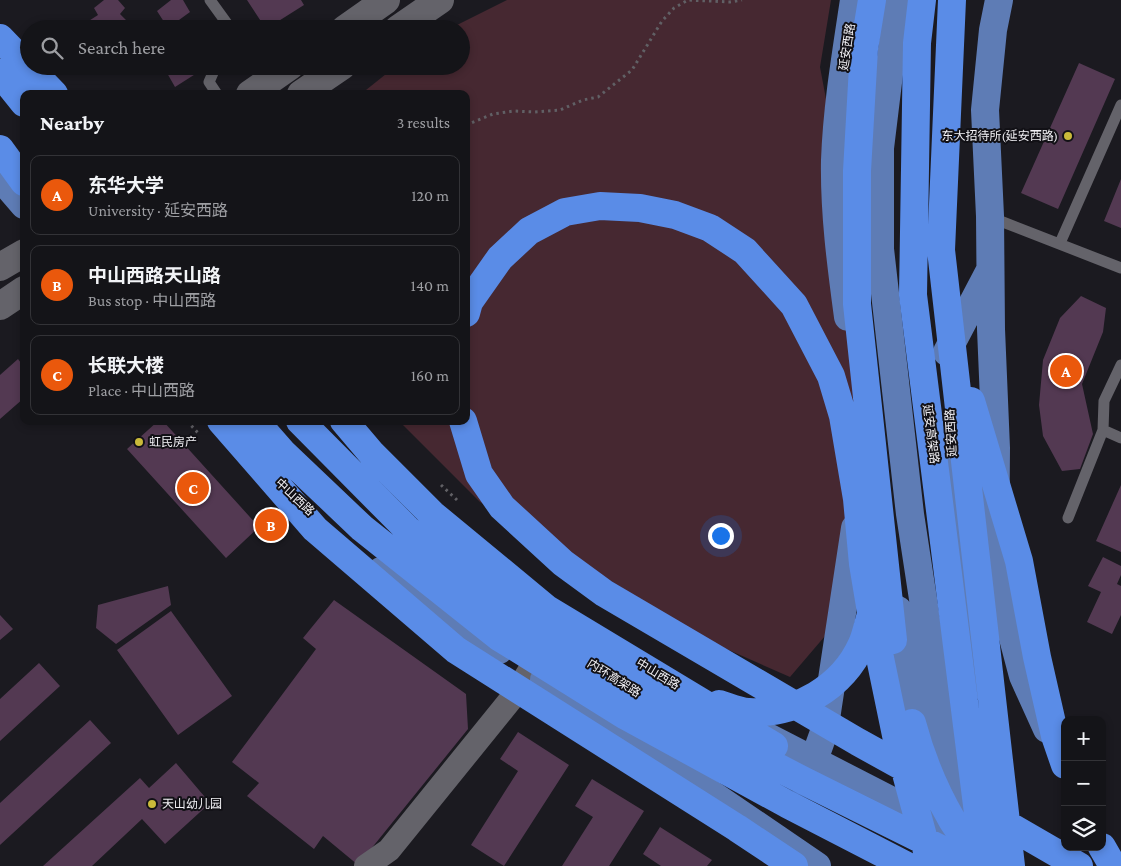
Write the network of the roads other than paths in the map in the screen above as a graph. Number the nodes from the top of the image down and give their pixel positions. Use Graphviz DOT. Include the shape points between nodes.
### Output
graph roads {
  1 [pos="210,0"];
  2 [pos="440,0"];
  3 [pos="854,0"];
  4 [pos="872,0"];
  5 [pos="898,0"];
  6 [pos="922,0"];
  7 [pos="952,0"];
  8 [pos="999,0"];
  9 [pos="382,2"];
  10 [pos="224,20"];
  11 [pos="357,20"];
  12 [pos="411,20"];
  13 [pos="0,38"];
  14 [pos="0,45"];
  15 [pos="20,59"];
  16 [pos="20,69"];
  17 [pos="0,73"];
  18 [pos="25,75"];
  19 [pos="36,75"];
  20 [pos="212,75"];
  21 [pos="277,75"];
  22 [pos="329,75"];
  23 [pos="38,90"];
  24 [pos="50,90"];
  25 [pos="214,90"];
  26 [pos="256,90"];
  27 [pos="307,90"];
  28 [pos="20,97"];
  29 [pos="1121,105"];
  30 [pos="0,126"];
  31 [pos="0,149"];
  32 [pos="20,149"];
  33 [pos="20,176"];
  34 [pos="0,177"];
  35 [pos="20,200"];
  36 [pos="990,216"];
  37 [pos="1060,243"];
  38 [pos="880,249"];
  39 [pos="20,255"];
  40 [pos="0,267"];
  41 [pos="1121,268"];
  42 [pos="990,269"];
  43 [pos="20,293"];
  44 [pos="470,301"];
  45 [pos="0,306"];
  46 [pos="850,332"];
  47 [pos="949,342"];
  48 [pos="1121,365"];
  49 [pos="860,407"];
  50 [pos="225,425"];
  51 [pos="226,425"];
  52 [pos="258,425"];
  53 [pos="304,425"];
  54 [pos="341,425"];
  55 [pos="347,425"];
  56 [pos="465,425"];
  57 [pos="1103,430"];
  58 [pos="1121,438"];
  59 [pos="954,506"];
  60 [pos="426,508"];
  61 [pos="910,514"];
  62 [pos="1068,518"];
  63 [pos="882,537"];
  64 [pos="995,570"];
  65 [pos="966,618"];
  66 [pos="530,670"];
  67 [pos="691,696"];
  68 [pos="814,760"];
  69 [pos="1062,761"];
  70 [pos="1063,761"];
  71 [pos="953,832"];
  72 [pos="1106,840"];
  73 [pos="1104,851"];
  74 [pos="1121,858"];
  75 [pos="981,862"];
  76 [pos="1016,865"];
  77 [pos="366,866"];
  78 [pos="794,866"];
  79 [pos="817,866"];
  80 [pos="893,866"];
  81 [pos="907,866"];
  82 [pos="931,866"];
  83 [pos="941,866"];
  84 [pos="956,866"];
  85 [pos="1079,866"];
  86 [pos="1113,866"];
  1 -- 10 [label="lane"];
  2 -- 12 [label="main road"];
  3 -- 46 [label="main road, 延安西路" via="835,160 839,250"];
  4 -- 63 [label="highway" via="864,49 857,171 858,304"];
  5 -- 38 [label="main road, 延安西路" via="880,148"];
  6 -- 75 [label="highway, 延安高架路" via="917,43 913,295"];
  7 -- 47 [label="highway" via="941,250"];
  8 -- 36 [label="main road" via="985,110"];
  9 -- 11 [label="main road"];
  13 -- 15 [label="highway"];
  14 -- 16 [label="main road"];
  17 -- 28 [label="highway"];
  18 -- 23 [label="main road"];
  19 -- 24 [label="highway"];
  20 -- 25 [label="lane" via="209,82"];
  21 -- 26 [label="main road"];
  22 -- 27 [label="main road"];
  29 -- 37 [label="lane"];
  30 -- 32 [label="highway"];
  31 -- 33 [label="highway"];
  34 -- 35 [label="main road"];
  36 -- 37 [label="lane"];
  36 -- 42 [label="main road"];
  37 -- 41 [label="lane"];
  38 -- 46 [label="main road, 延安西路"];
  38 -- 61 [label="main road, 延安西路"];
  39 -- 40 [label="main road"];
  42 -- 47 [label="main road"];
  42 -- 64 [label="main road" via="996,448"];
  43 -- 45 [label="main road"];
  44 -- 82 [label="highway" via="500,258 528,231 565,212 600,206 640,208 710,228 746,251 794,305 831,376 843,416 873,624 897,740"];
  46 -- 49 [label="main road, 延安西路"];
  47 -- 59 [label="main road, 延安西路"];
  47 -- 70 [label="highway" via="1018,560 1037,657"];
  47 -- 76 [label="highway"];
  48 -- 57 [label="lane" via="1104,401"];
  49 -- 68 [label="main road" via="858,503 824,732"];
  49 -- 71 [label="main road, 延安西路" via="917,709"];
  50 -- 78 [label="highway" via="315,529 456,650"];
  51 -- 66 [label="main road, 中山西路" via="291,495 394,582"];
  52 -- 81 [label="highway, 内环高架路" via="283,453 362,528 499,637 626,716"];
  53 -- 75 [label="highway, 内环高架路" via="408,530 517,616 647,699 804,781"];
  54 -- 60 [label="main road, 中山西路"];
  55 -- 60 [label="highway"];
  56 -- 85 [label="highway" via="479,474 502,507 576,573 604,593 824,722"];
  57 -- 58 [label="lane"];
  57 -- 62 [label="lane"];
  59 -- 61 [label="main road"];
  59 -- 64 [label="main road"];
  59 -- 65 [label="main road, 延安西路"];
  60 -- 67 [label="highway" via="547,608"];
  60 -- 68 [label="main road, 中山西路" via="453,533 549,607 723,713"];
  61 -- 71 [label="main road, 延安西路" via="953,796"];
  63 -- 67 [label="highway" via="878,592 862,645 844,672 824,691 808,701 778,711 748,712"];
  63 -- 75 [label="highway" via="892,634 922,759 953,821"];
  64 -- 69 [label="main road" via="1023,676"];
  65 -- 75 [label="main road, 延安西路" via="970,804"];
  65 -- 76 [label="main road"];
  66 -- 77 [label="street" via="516,693 389,850"];
  66 -- 79 [label="main road"];
  66 -- 80 [label="main road, 中山西路"];
  67 -- 83 [label="highway" via="882,813"];
  68 -- 71 [label="main road, 中山西路"];
  71 -- 75 [label="main road, 中山西路"];
  71 -- 84 [label="main road, 延安西路"];
  72 -- 74 [label="main road"];
  73 -- 86 [label="highway"];
  75 -- 76 [label="main road, 中山西路"];
}
